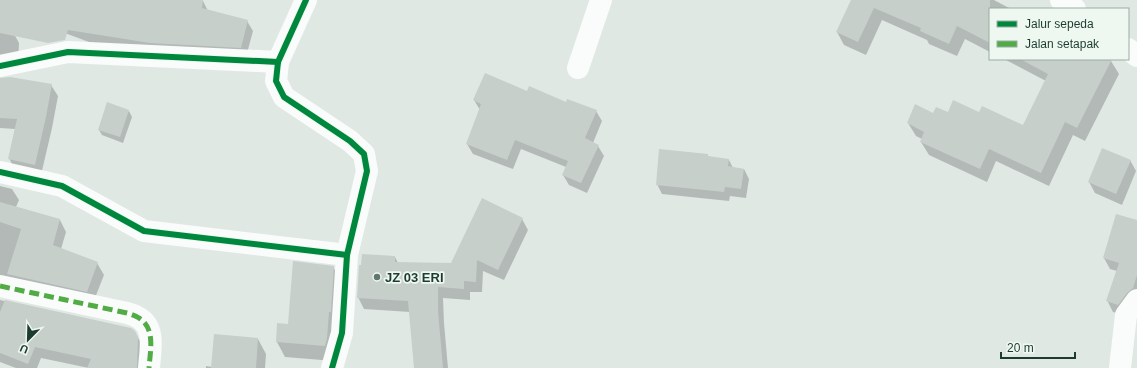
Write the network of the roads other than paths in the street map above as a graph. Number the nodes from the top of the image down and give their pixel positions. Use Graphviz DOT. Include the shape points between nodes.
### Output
graph roads {
  1 [pos="306,0"];
  2 [pos="601,0"];
  3 [pos="1062,0"];
  4 [pos="1074,8"];
  5 [pos="1129,50"];
  6 [pos="1137,56"];
  7 [pos="278,62"];
  8 [pos="0,66"];
  9 [pos="578,68"];
  10 [pos="0,172"];
  11 [pos="347,255"];
  12 [pos="0,286"];
  13 [pos="1137,300"];
  14 [pos="149,368"];
  15 [pos="332,368"];
  16 [pos="1120,368"];
  1 -- 7 [label="street"];
  2 -- 9 [label="street"];
  3 -- 4 [label="street"];
  5 -- 6 [label="street"];
  7 -- 8 [label="street" via="68,52"];
  7 -- 11 [label="street" via="276,81 284,97 350,140 364,154 367,171"];
  10 -- 11 [label="street" via="62,186 144,231"];
  11 -- 15 [label="street" via="342,333"];
  12 -- 14 [label="street" via="140,318 149,329"];
  13 -- 16 [label="street" via="1126,315"];
}
